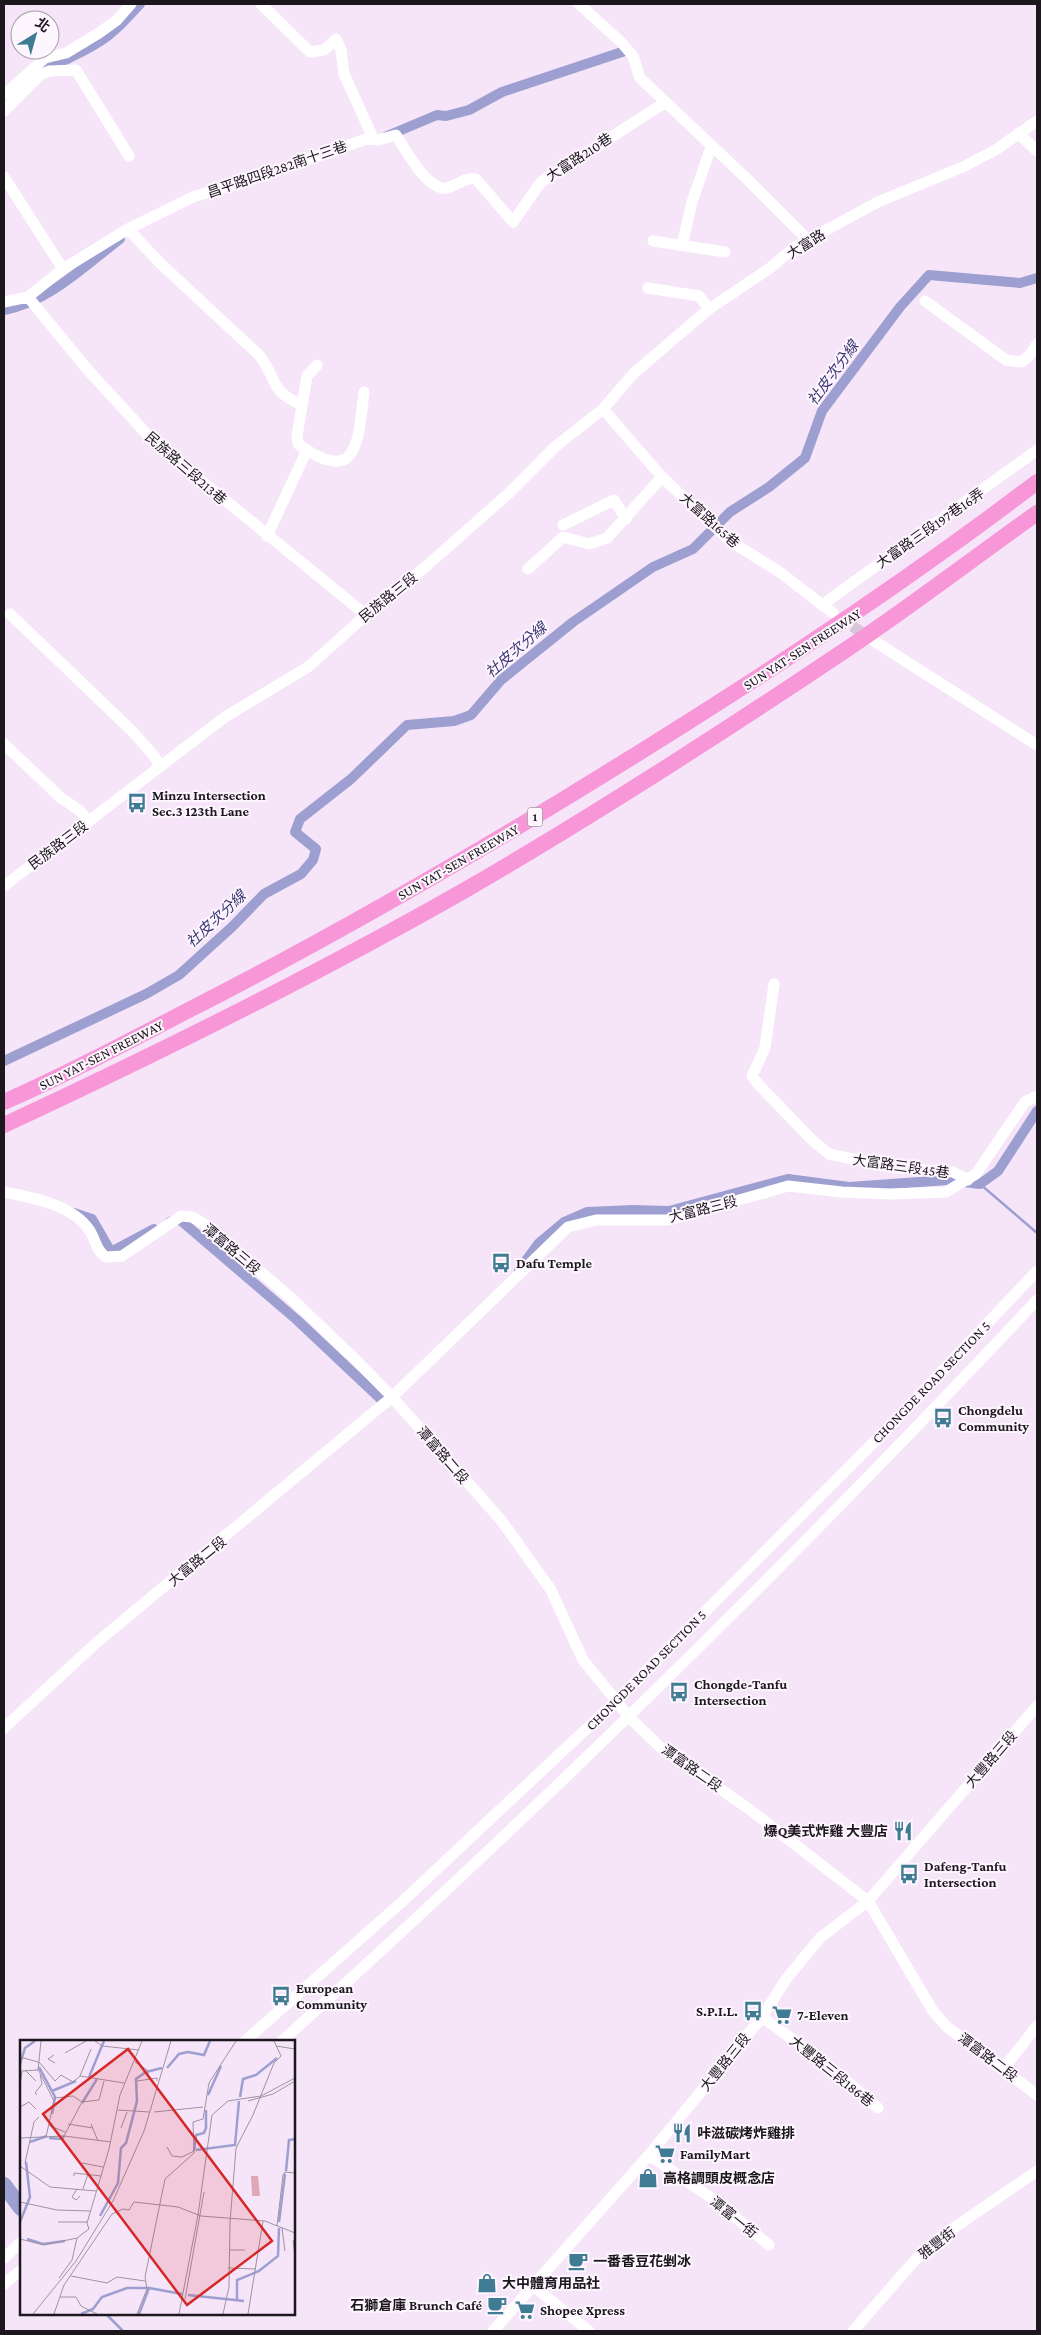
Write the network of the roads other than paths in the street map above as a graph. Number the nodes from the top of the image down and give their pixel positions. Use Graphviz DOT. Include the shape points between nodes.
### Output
graph roads {
  1 [pos="131,4"];
  2 [pos="261,4"];
  3 [pos="579,4"];
  4 [pos="71,61"];
  5 [pos="4,95"];
  6 [pos="666,102"];
  7 [pos="4,111"];
  8 [pos="1037,121"];
  9 [pos="1018,133"];
  10 [pos="373,138"];
  11 [pos="711,147"];
  12 [pos="1037,151"];
  13 [pos="129,156"];
  14 [pos="4,176"];
  15 [pos="128,229"];
  16 [pos="808,240"];
  17 [pos="653,241"];
  18 [pos="682,245"];
  19 [pos="725,252"];
  20 [pos="63,268"];
  21 [pos="648,288"];
  22 [pos="28,297"];
  23 [pos="925,301"];
  24 [pos="4,302"];
  25 [pos="709,308"];
  26 [pos="1036,348"];
  27 [pos="317,365"];
  28 [pos="364,392"];
  29 [pos="302,405"];
  30 [pos="603,409"];
  31 [pos="307,450"];
  32 [pos="1037,450"];
  33 [pos="662,477"];
  34 [pos="1037,482"];
  35 [pos="1037,513"];
  36 [pos="626,519"];
  37 [pos="563,525"];
  38 [pos="267,536"];
  39 [pos="528,569"];
  40 [pos="822,605"];
  41 [pos="833,613"];
  42 [pos="10,614"];
  43 [pos="366,615"];
  44 [pos="874,642"];
  45 [pos="4,744"];
  46 [pos="1037,745"];
  47 [pos="160,767"];
  48 [pos="88,822"];
  49 [pos="4,886"];
  50 [pos="774,984"];
  51 [pos="1037,1096"];
  52 [pos="4,1102"];
  53 [pos="4,1125"];
  54 [pos="968,1180"];
  55 [pos="4,1192"];
  56 [pos="1033,1275"];
  57 [pos="1037,1300"];
  58 [pos="392,1397"];
  59 [pos="615,1702"];
  60 [pos="1037,1706"];
  61 [pos="630,1718"];
  62 [pos="4,1728"];
  63 [pos="868,1901"];
  64 [pos="762,2017"];
  65 [pos="1037,2026"];
  66 [pos="247,2040"];
  67 [pos="283,2040"];
  68 [pos="1003,2069"];
  69 [pos="1037,2095"];
  70 [pos="878,2108"];
  71 [pos="649,2156"];
  72 [pos="1037,2171"];
  73 [pos="20,2243"];
  74 [pos="769,2245"];
  75 [pos="4,2258"];
  76 [pos="20,2271"];
  77 [pos="4,2284"];
  78 [pos="532,2285"];
  79 [pos="493,2331"];
  80 [pos="589,2331"];
  81 [pos="853,2331"];
  1 -- 4 [label="street"];
  2 -- 10 [label="street" via="310,52 324,50 336,40 341,50 344,74"];
  3 -- 6 [label="street" via="634,56 640,78"];
  4 -- 5 [label="street" via="45,58"];
  4 -- 7 [label="street" via="40,76"];
  4 -- 13 [label="street"];
  6 -- 10 [label="street, 大富路210巷" via="541,182 513,222 476,179 440,188 420,174 396,135 378,140"];
  6 -- 11 [label="street"];
  8 -- 9 [label="street, 大富路"];
  9 -- 12 [label="street"];
  9 -- 16 [label="street, 大富路" via="965,166 878,202"];
  10 -- 15 [label="street, 昌平路四段282南十三巷" via="192,197"];
  11 -- 16 [label="street"];
  11 -- 18 [label="street" via="692,202"];
  14 -- 20 [label="street"];
  15 -- 20 [label="street, 昌平路四段282南十三巷"];
  15 -- 29 [label="street" via="259,356 275,387"];
  16 -- 25 [label="street, 大富路"];
  17 -- 18 [label="street"];
  18 -- 19 [label="street"];
  20 -- 22 [label="street, 昌平路四段282南十三巷"];
  21 -- 25 [label="street" via="699,296"];
  22 -- 24 [label="street, 昌平路四段282南十三巷"];
  22 -- 38 [label="street, 民族路三段213巷" via="87,369 155,443"];
  23 -- 26 [label="street" via="1006,360 1021,362"];
  25 -- 30 [label="street, 大富路" via="634,373"];
  27 -- 29 [label="street" via="306,376"];
  28 -- 31 [label="street" via="357,440 350,457 344,461 331,461"];
  29 -- 31 [label="street" via="297,436 298,444"];
  30 -- 33 [label="street, 大富路165巷"];
  30 -- 43 [label="street, 民族路三段" via="556,446 508,494"];
  31 -- 38 [label="street"];
  32 -- 40 [label="street, 大富路三段197巷16弄"];
  33 -- 36 [label="street"];
  33 -- 40 [label="street, 大富路165巷" via="730,541"];
  34 -- 52 [label="highway, SUN YAT-SEN FREEWAY / 1" via="876,600 786,660 687,725 484,848 310,948"];
  35 -- 53 [label="highway, SUN YAT-SEN FREEWAY / 1" via="836,656 698,747 475,884 122,1071"];
  36 -- 37 [label="street" via="614,500"];
  36 -- 39 [label="street" via="607,538 589,544 563,537"];
  38 -- 43 [label="street, 民族路三段213巷"];
  40 -- 41 [label="street, 大富路165巷"];
  42 -- 47 [label="street" via="133,732"];
  43 -- 47 [label="street, 民族路三段" via="298,676 225,717"];
  44 -- 46 [label="street"];
  45 -- 48 [label="street" via="60,797 80,811"];
  47 -- 48 [label="street, 民族路三段"];
  48 -- 49 [label="street, 民族路三段"];
  50 -- 54 [label="street, 大富路三段45巷" via="765,1048 752,1076 811,1139 829,1154 841,1158 895,1168 953,1172"];
  51 -- 54 [label="street, 大富路三段" via="1025,1102 976,1174"];
  54 -- 58 [label="street, 大富路三段" via="946,1192 890,1194 788,1186 669,1220 596,1220 568,1227"];
  55 -- 58 [label="street, 潭富路三段" via="46,1202 73,1216 90,1231 98,1250 106,1257 122,1256 166,1224 181,1216 192,1217 206,1225 298,1305"];
  56 -- 59 [label="street, CHONGDE ROAD SECTION 5" via="892,1424"];
  57 -- 61 [label="street, CHONGDE ROAD SECTION 5" via="905,1440"];
  58 -- 59 [label="street, 潭富路二段" via="501,1520 550,1590 582,1660"];
  58 -- 62 [label="street, 大富路二段" via="95,1644"];
  59 -- 61 [label="street, 潭富路二段"];
  59 -- 66 [label="street, CHONGDE ROAD SECTION 5" via="403,1901"];
  60 -- 63 [label="street, 大豐路三段"];
  61 -- 63 [label="street, 潭富路二段" via="660,1747"];
  61 -- 67 [label="street, CHONGDE ROAD SECTION 5" via="413,1923"];
  63 -- 64 [label="street, 大豐路三段" via="820,1938 787,1978"];
  63 -- 68 [label="street, 潭富路二段" via="933,2011 947,2027"];
  64 -- 70 [label="street, 大豐路三段186巷" via="824,2062"];
  64 -- 71 [label="street, 大豐路三段"];
  65 -- 68 [label="street"];
  68 -- 69 [label="street, 潭富路二段"];
  71 -- 74 [label="street, 潭富一街" via="713,2199"];
  71 -- 78 [label="street, 大豐路三段"];
  72 -- 81 [label="street, 雅豐街" via="946,2234 916,2259"];
  73 -- 75 [label="street"];
  76 -- 77 [label="street"];
  78 -- 79 [label="street, 大豐路三段"];
  78 -- 80 [label="street"];
}
